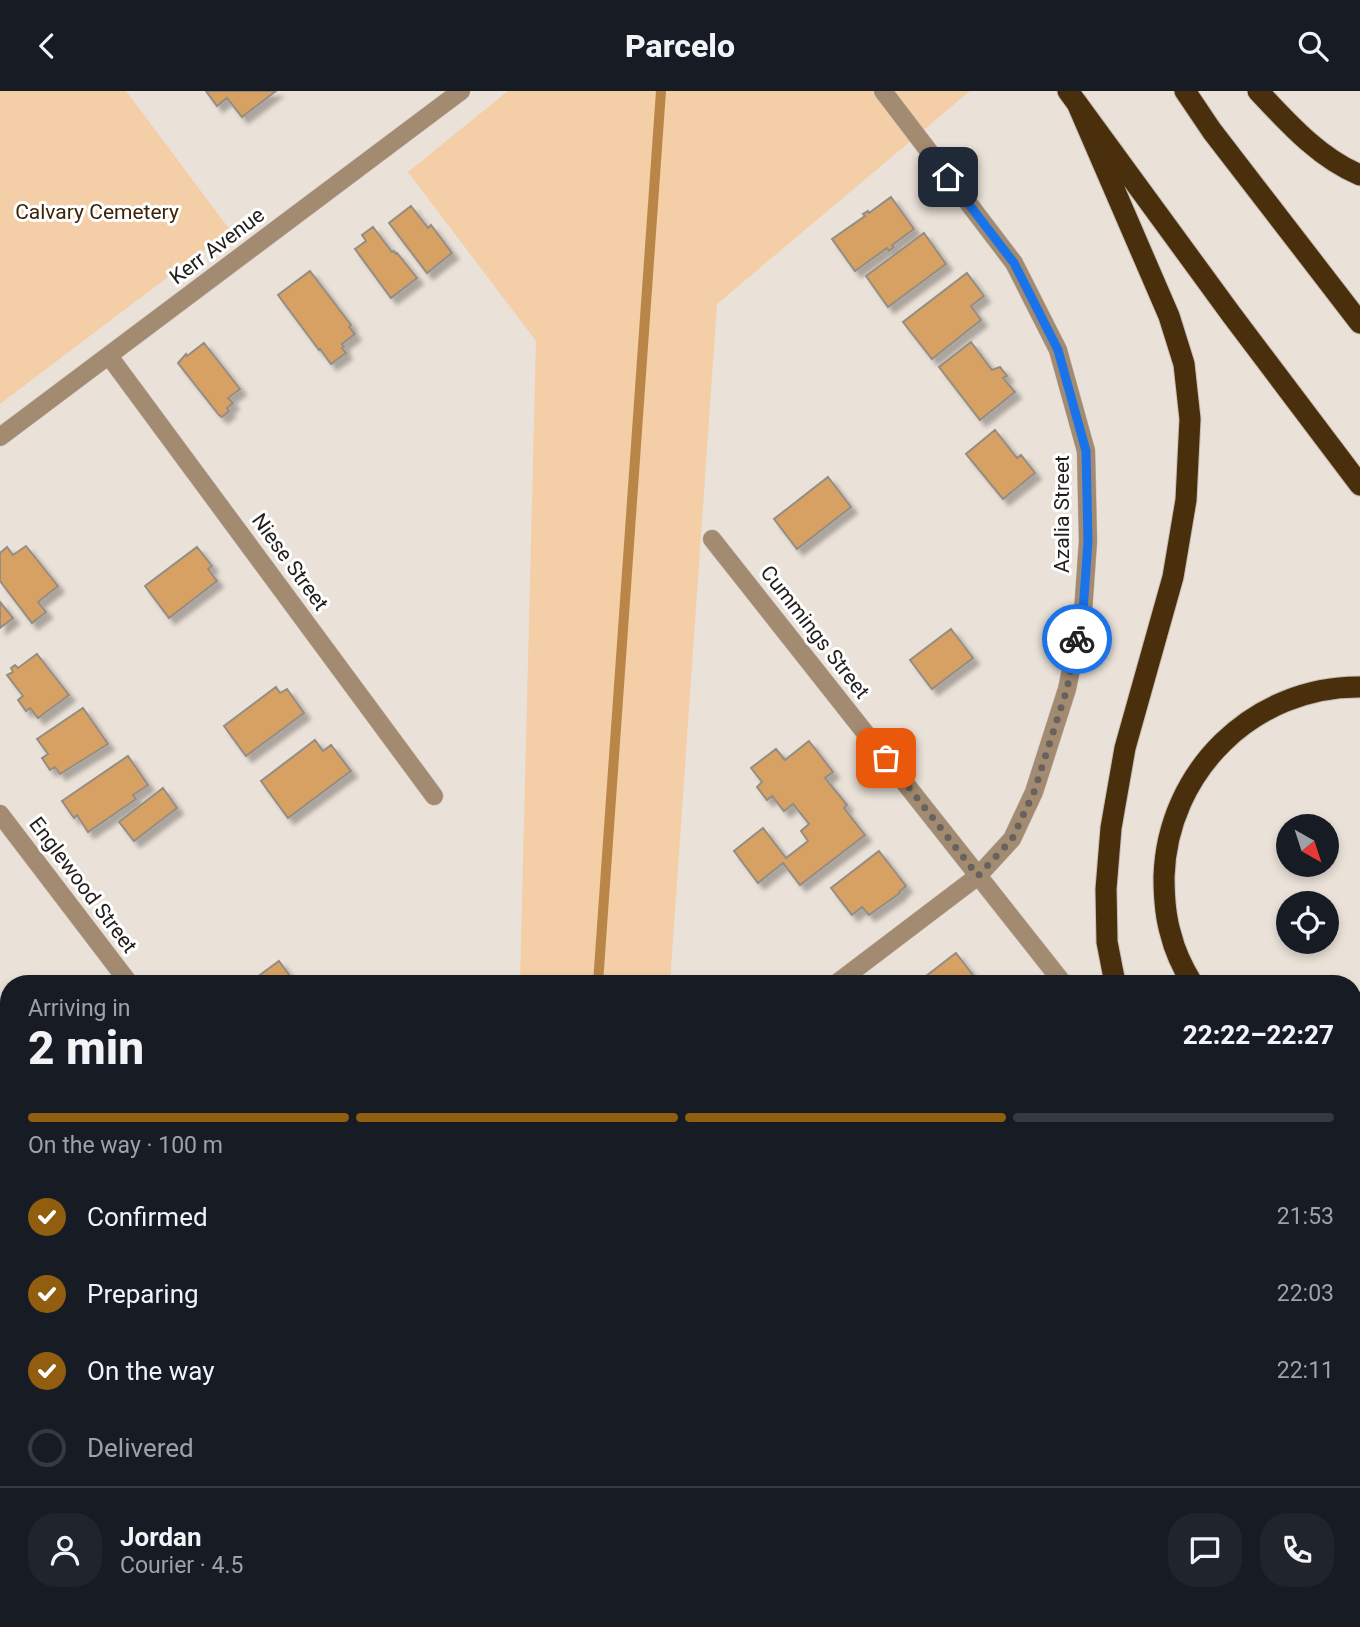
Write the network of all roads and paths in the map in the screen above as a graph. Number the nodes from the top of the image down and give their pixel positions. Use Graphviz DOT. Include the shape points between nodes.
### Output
graph roads {
  1 [pos="461,91"];
  2 [pos="883,91"];
  3 [pos="1185,91"];
  4 [pos="1258,91"];
  5 [pos="1073,97"];
  6 [pos="1360,175"];
  7 [pos="1360,323"];
  8 [pos="109,356"];
  9 [pos="0,437"];
  10 [pos="1360,485"];
  11 [pos="712,539"];
  12 [pos="1360,687"];
  13 [pos="434,796"];
  14 [pos="0,814"];
  15 [pos="978,876"];
  16 [pos="124,975"];
  17 [pos="848,975"];
  18 [pos="1057,975"];
  19 [pos="1113,975"];
  20 [pos="1188,975"];
  1 -- 8 [label="street, Kerr Avenue"];
  2 -- 15 [label="street, Azalia Street" via="1014,263 1058,350 1086,451 1088,541 1083,612 1067,689 1029,804 1012,839"];
  3 -- 7 [label="highway"];
  4 -- 6 [label="highway" via="1298,133 1341,167"];
  5 -- 10 [label="highway"];
  5 -- 19 [label="highway" via="1169,316 1184,364 1190,419 1186,500 1173,577 1125,748 1111,828 1106,888 1107,942"];
  8 -- 9 [label="street, Kerr Avenue"];
  8 -- 13 [label="street, Niese Street"];
  11 -- 15 [label="street, Cummings Street"];
  12 -- 20 [label="highway" via="1290,699 1259,714 1220,744 1194,775 1168,842 1164,889 1170,934"];
  14 -- 16 [label="street, Englewood Street"];
  15 -- 17 [label="street, Azalia Street"];
  15 -- 18 [label="street, Cummings Street"];
}
